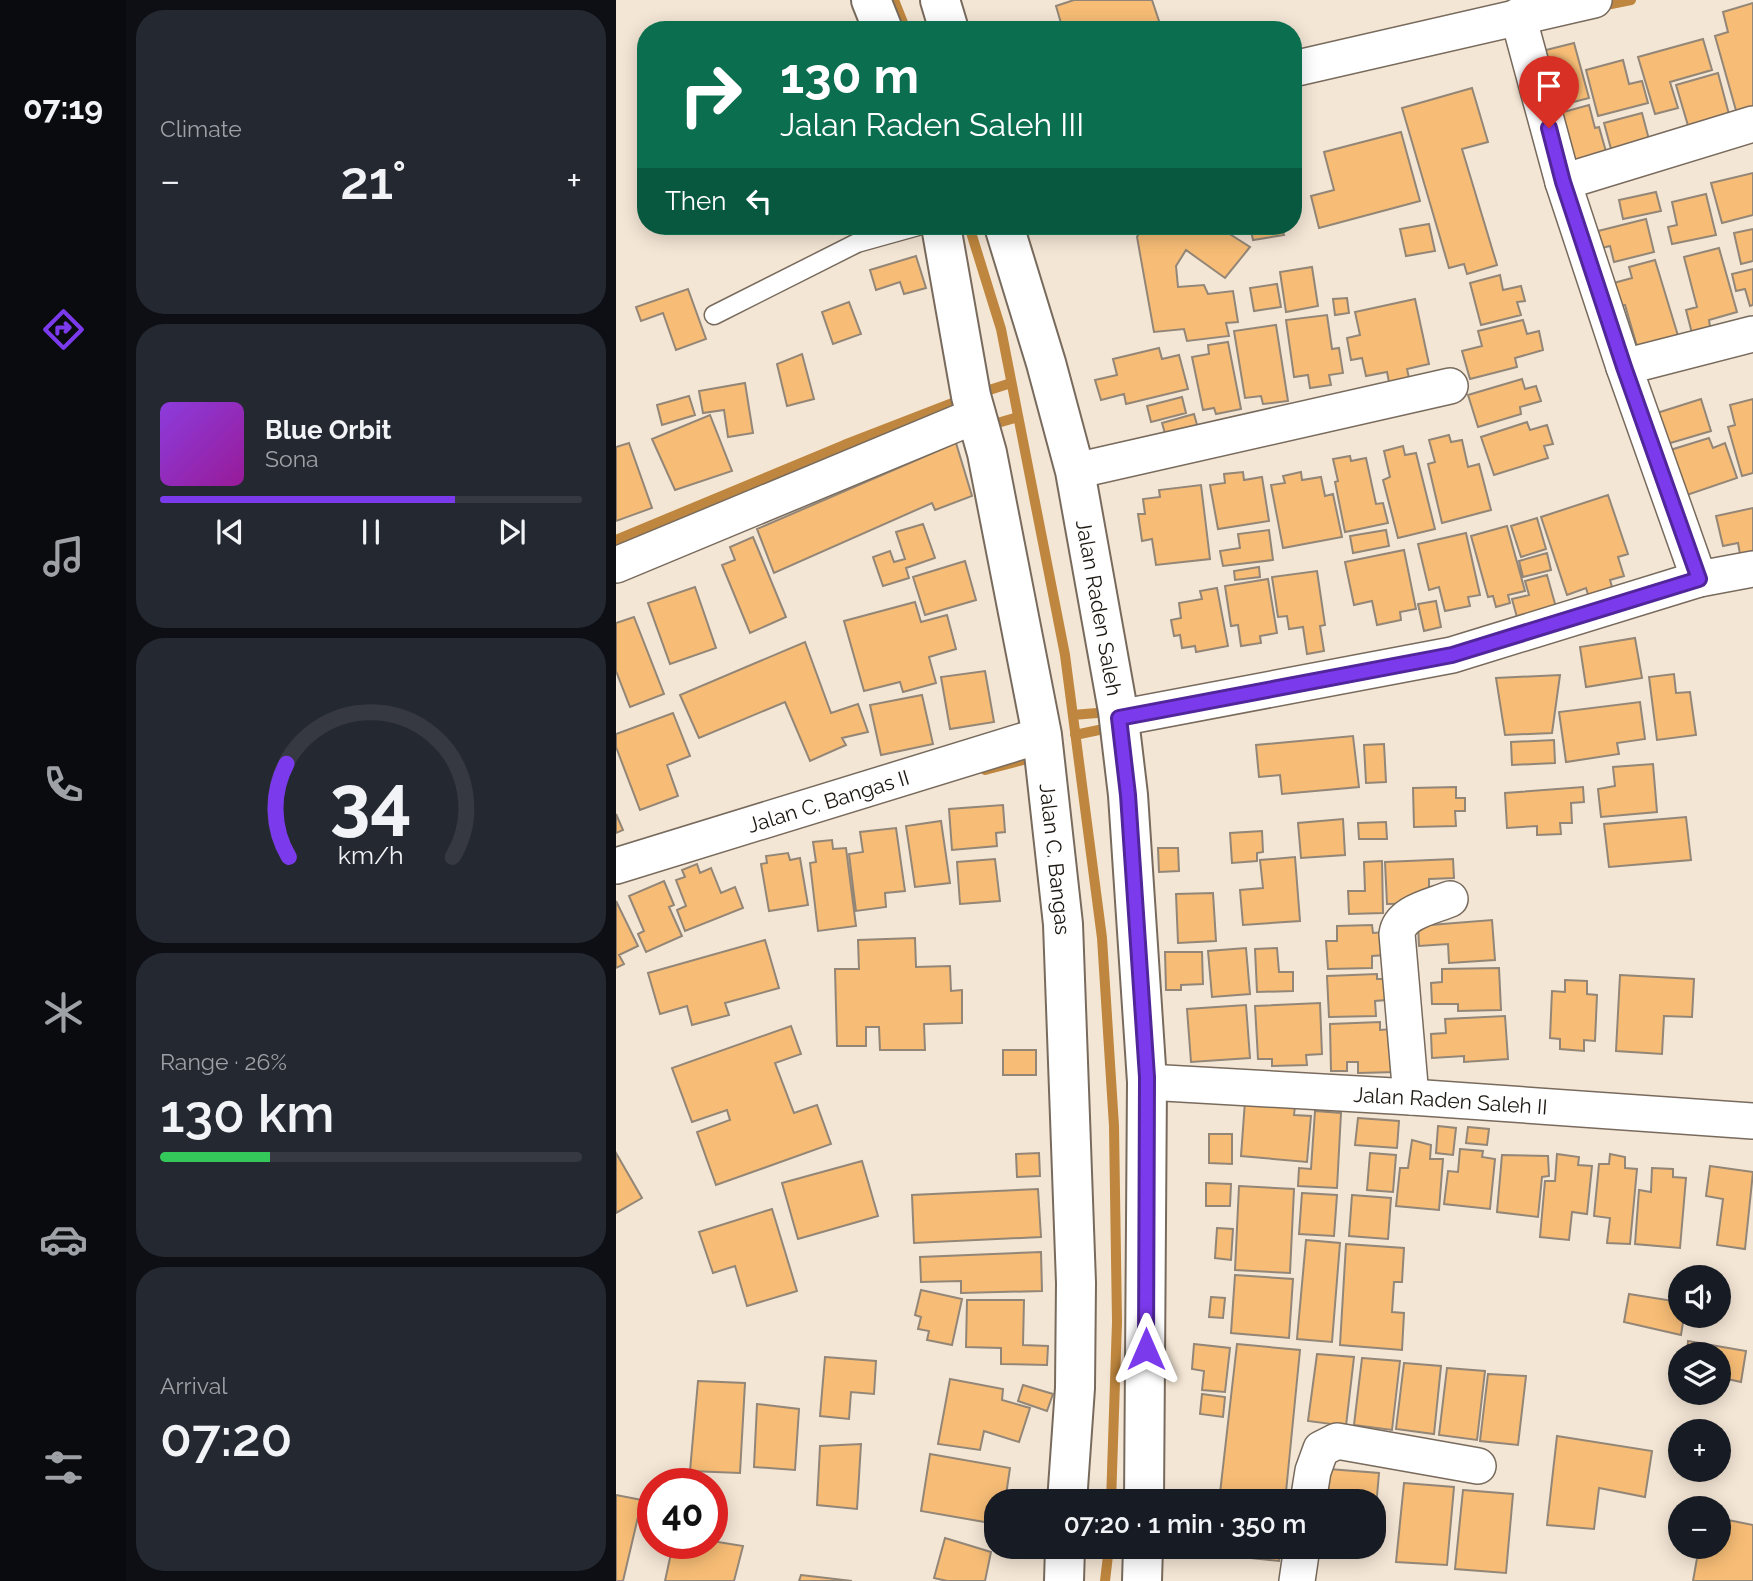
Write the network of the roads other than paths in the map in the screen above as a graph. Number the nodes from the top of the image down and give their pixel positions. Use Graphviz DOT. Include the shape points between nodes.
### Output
graph roads {
  1 [pos="871,0"];
  2 [pos="940,0"];
  3 [pos="1594,0"];
  4 [pos="1518,16"];
  5 [pos="879,21"];
  6 [pos="946,21"];
  7 [pos="1302,67"];
  8 [pos="1753,124"];
  9 [pos="1563,182"];
  10 [pos="886,235"];
  11 [pos="943,235"];
  12 [pos="1007,235"];
  13 [pos="714,315"];
  14 [pos="1753,334"];
  15 [pos="1624,367"];
  16 [pos="1450,386"];
  17 [pos="977,415"];
  18 [pos="1074,471"];
  19 [pos="616,565"];
  20 [pos="1753,569"];
  21 [pos="1699,579"];
  22 [pos="1119,718"];
  23 [pos="1042,735"];
  24 [pos="616,866"];
  25 [pos="1450,899"];
  26 [pos="1147,1092"];
  27 [pos="1411,1097"];
  28 [pos="1753,1121"];
  29 [pos="1478,1466"];
  30 [pos="1068,1489"];
  31 [pos="1144,1489"];
  32 [pos="1310,1489"];
  33 [pos="1065,1559"];
  34 [pos="1143,1559"];
  35 [pos="1300,1559"];
  36 [pos="1064,1581"];
  37 [pos="1142,1581"];
  38 [pos="1297,1581"];
  1 -- 5 [label="street"];
  2 -- 6 [label="street"];
  3 -- 4 [label="street"];
  4 -- 7 [label="street"];
  4 -- 9 [label="street"];
  8 -- 9 [label="street"];
  9 -- 15 [label="street"];
  10 -- 13 [label="lane" via="857,243"];
  11 -- 17 [label="street, Jalan C. Bangas"];
  12 -- 18 [label="street, Jalan Raden Saleh"];
  14 -- 15 [label="street"];
  15 -- 21 [label="street"];
  16 -- 18 [label="street"];
  17 -- 19 [label="street"];
  17 -- 23 [label="street, Jalan C. Bangas"];
  18 -- 22 [label="street, Jalan Raden Saleh"];
  20 -- 21 [label="street"];
  21 -- 22 [label="street" via="1452,655"];
  22 -- 26 [label="street, Jalan Raden Saleh"];
  23 -- 24 [label="street, Jalan C. Bangas II"];
  23 -- 30 [label="street, Jalan C. Bangas" via="1063,924 1072,1137 1075,1388"];
  25 -- 27 [label="street" via="1404,918 1398,925"];
  26 -- 27 [label="street, Jalan Raden Saleh II"];
  26 -- 31 [label="street, Jalan Raden Saleh"];
  27 -- 28 [label="street, Jalan Raden Saleh II"];
  29 -- 32 [label="street" via="1337,1441 1321,1449"];
  33 -- 36 [label="street"];
  34 -- 37 [label="street"];
  35 -- 38 [label="street"];
}
